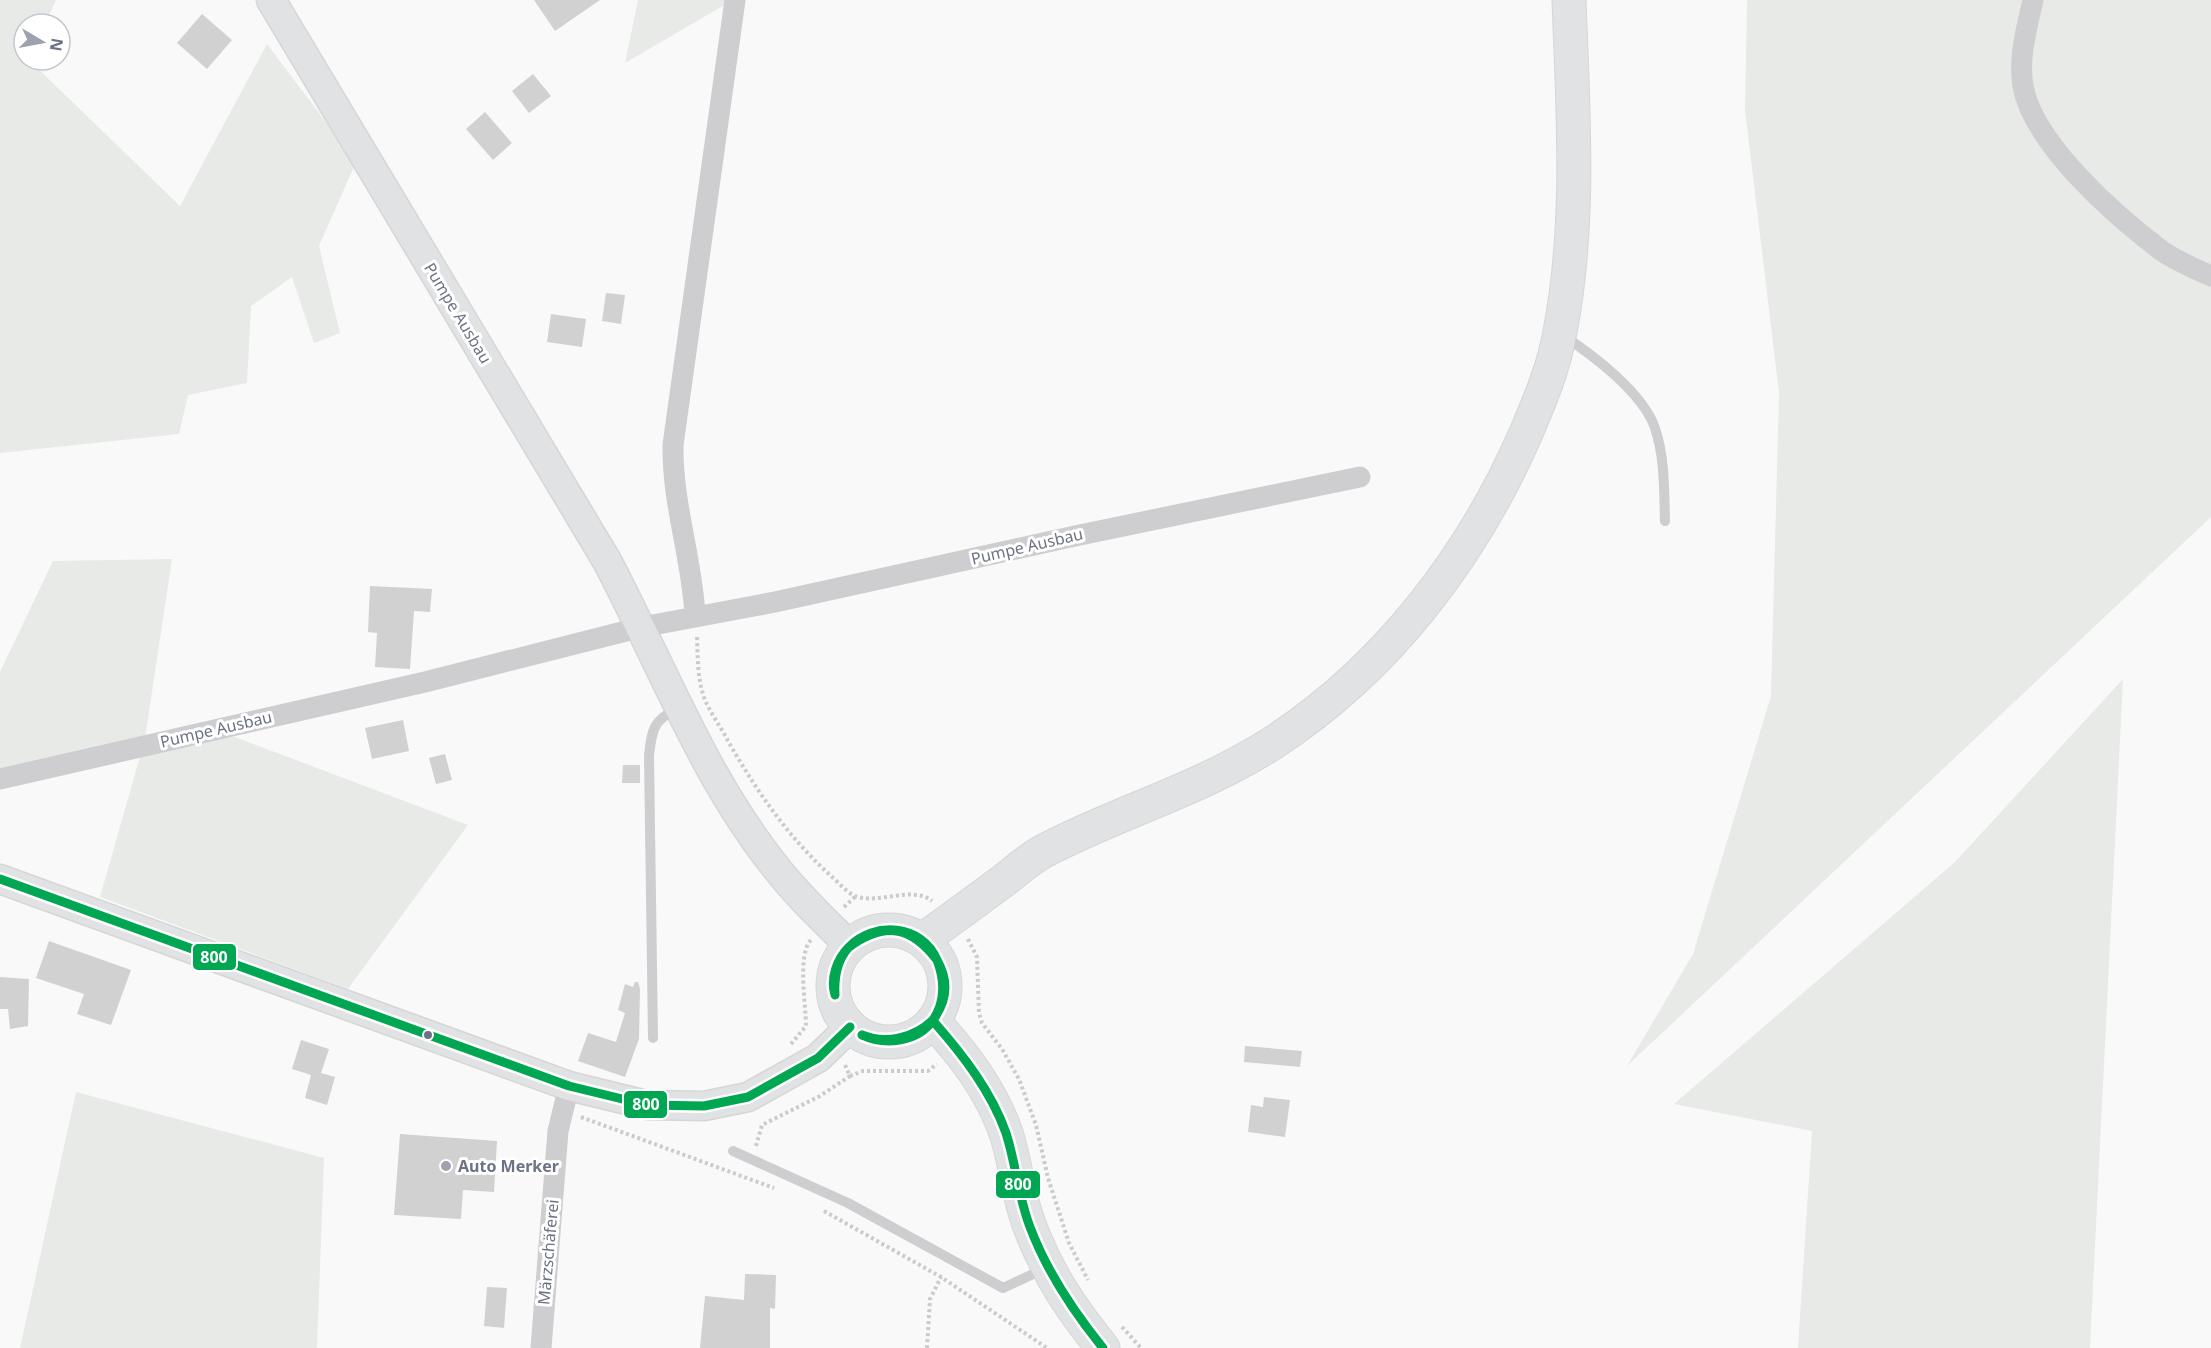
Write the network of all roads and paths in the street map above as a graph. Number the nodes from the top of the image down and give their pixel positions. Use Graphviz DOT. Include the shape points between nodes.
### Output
graph roads {
  1 [pos="271,0"];
  2 [pos="735,0"];
  3 [pos="1569,0"];
  4 [pos="2032,0"];
  5 [pos="2211,276"];
  6 [pos="1560,333"];
  7 [pos="1360,477"];
  8 [pos="1665,521"];
  9 [pos="695,615"];
  10 [pos="642,627"];
  11 [pos="679,708"];
  12 [pos="0,778"];
  13 [pos="0,879"];
  14 [pos="838,934"];
  15 [pos="922,940"];
  16 [pos="934,1022"];
  17 [pos="806,1026"];
  18 [pos="653,1038"];
  19 [pos="840,1038"];
  20 [pos="957,1046"];
  21 [pos="785,1052"];
  22 [pos="850,1076"];
  23 [pos="565,1098"];
  24 [pos="733,1151"];
  25 [pos="753,1160"];
  26 [pos="747,1178"];
  27 [pos="781,1190"];
  28 [pos="817,1207"];
  29 [pos="951,1258"];
  30 [pos="1047,1268"];
  31 [pos="941,1277"];
  32 [pos="1089,1282"];
  33 [pos="1111,1335"];
  34 [pos="541,1348"];
  35 [pos="927,1348"];
  36 [pos="1047,1348"];
  37 [pos="1141,1348"];
  1 -- 10 [label="street, Pumpe Ausbau" via="607,561"];
  2 -- 9 [label="street" via="672,446 672,472"];
  3 -- 6 [label="main road" via="1576,174"];
  4 -- 5 [label="street" via="2022,52 2023,87 2039,126 2072,170 2130,224 2164,252"];
  6 -- 8 [label="lane" via="1629,388 1655,426 1663,465"];
  6 -- 15 [label="main road" via="1551,368 1517,454 1469,543 1409,622 1341,691 1271,744 1195,786 1041,852"];
  7 -- 9 [label="street, Pumpe Ausbau" via="775,602"];
  9 -- 10 [label="street, Pumpe Ausbau"];
  9 -- 14 [label="path" via="697,674 706,701 740,763 784,828 856,896"];
  10 -- 11 [label="street"];
  10 -- 12 [label="street, Pumpe Ausbau" via="424,682"];
  11 -- 14 [label="street" via="728,798 774,866"];
  11 -- 18 [label="lane" via="664,715 652,730 649,755"];
  13 -- 23 [label="street"];
  14 -- 15 [label="main road" via="888,929 904,931"];
  14 -- 17 [label="path" via="805,946"];
  14 -- 19 [label="main road" via="839,960 832,979"];
  15 -- 16 [label="main road" via="942,967 945,986"];
  16 -- 19 [label="main road" via="914,1035 892,1042"];
  16 -- 20 [label="main road"];
  17 -- 19 [label="path"];
  17 -- 21 [label="path"];
  19 -- 22 [label="path"];
  19 -- 23 [label="street" via="748,1097 704,1106"];
  20 -- 22 [label="path" via="928,1071 863,1071"];
  20 -- 30 [label="main road" via="987,1088 1006,1132 1028,1224"];
  20 -- 32 [label="path" via="982,1023 1008,1059 1036,1125 1069,1243"];
  22 -- 25 [label="path" via="762,1125"];
  23 -- 26 [label="path"];
  23 -- 34 [label="street, Märzschäferei" via="558,1131"];
  24 -- 25 [label="lane"];
  25 -- 26 [label="path"];
  25 -- 29 [label="lane" via="848,1203"];
  26 -- 27 [label="path"];
  28 -- 31 [label="path"];
  29 -- 30 [label="lane" via="1003,1288"];
  29 -- 31 [label="path"];
  30 -- 33 [label="main road" via="1071,1309"];
  31 -- 35 [label="path" via="930,1299"];
  31 -- 36 [label="path"];
  33 -- 37 [label="path"];
}
